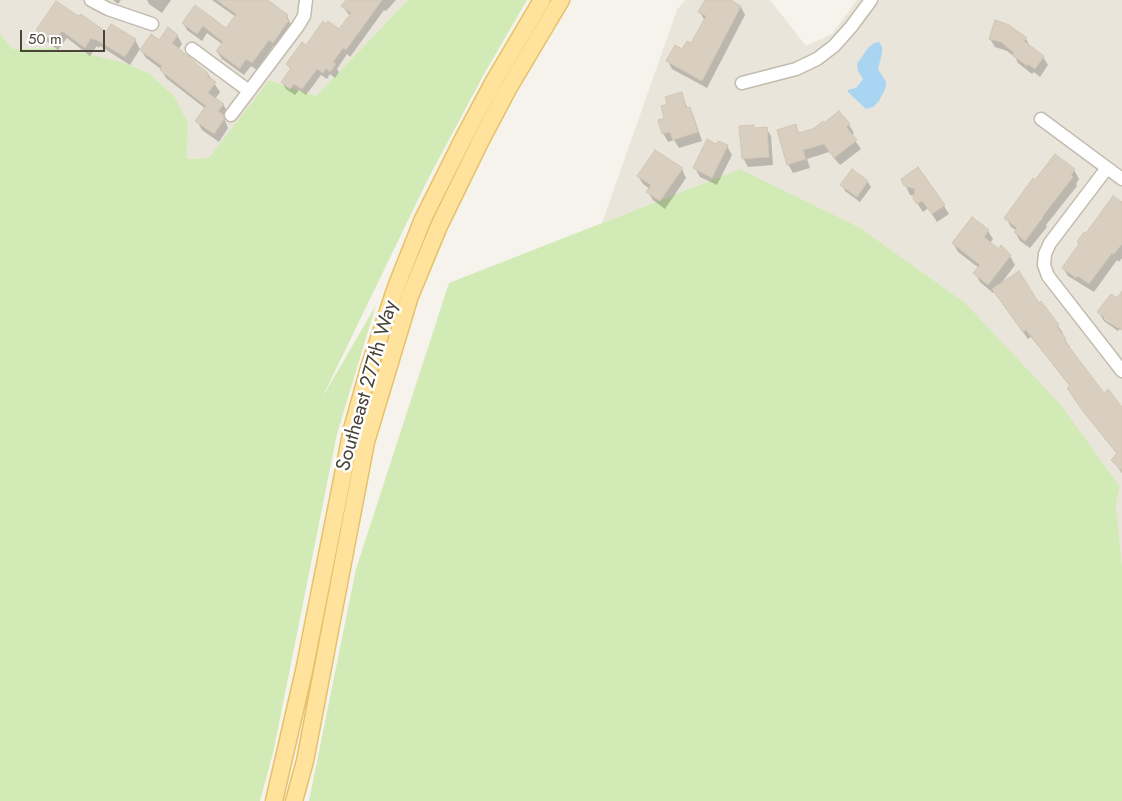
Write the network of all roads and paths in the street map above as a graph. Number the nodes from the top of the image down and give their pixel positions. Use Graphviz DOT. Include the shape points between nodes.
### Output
graph roads {
  1 [pos="91,0"];
  2 [pos="306,0"];
  3 [pos="542,0"];
  4 [pos="870,0"];
  5 [pos="561,1"];
  6 [pos="152,24"];
  7 [pos="192,49"];
  8 [pos="742,83"];
  9 [pos="249,91"];
  10 [pos="231,115"];
  11 [pos="1041,119"];
  12 [pos="1107,168"];
  13 [pos="1122,179"];
  14 [pos="1122,372"];
  15 [pos="274,801"];
  16 [pos="294,801"];
  1 -- 6 [label="street"];
  2 -- 9 [label="street" via="304,16 298,26"];
  3 -- 15 [label="main road, Southeast 277th Way" via="463,139 432,201 396,287 352,429 304,671"];
  4 -- 8 [label="street" via="852,26 817,59 796,69"];
  5 -- 16 [label="main road, Southeast 277th Way" via="479,144 439,226 410,296 366,442 305,760"];
  7 -- 9 [label="street"];
  9 -- 10 [label="street"];
  11 -- 12 [label="street"];
  12 -- 13 [label="street"];
  12 -- 14 [label="street" via="1050,244 1044,265 1048,276"];
}
